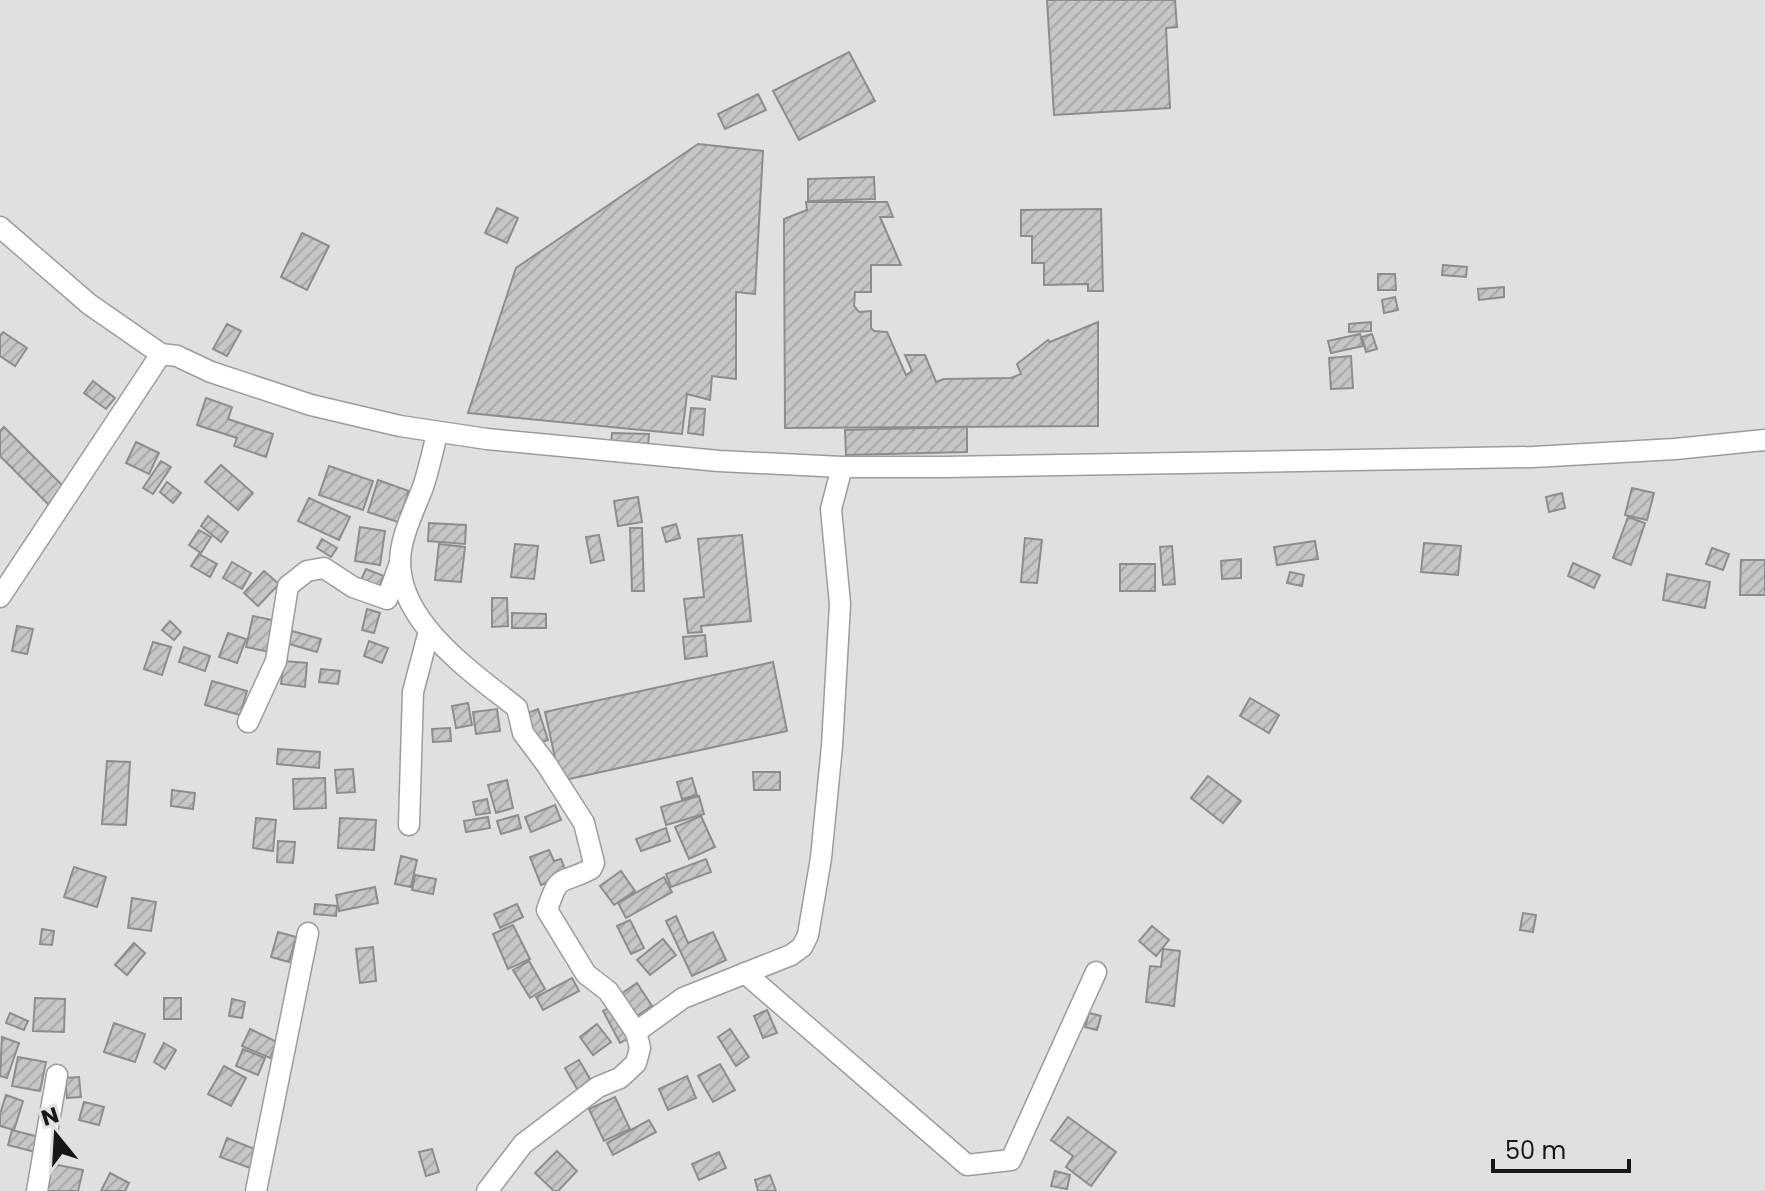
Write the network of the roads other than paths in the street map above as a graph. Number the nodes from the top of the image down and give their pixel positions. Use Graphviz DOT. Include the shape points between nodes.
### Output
graph roads {
  1 [pos="0,227"];
  2 [pos="161,354"];
  3 [pos="437,433"];
  4 [pos="1765,440"];
  5 [pos="842,467"];
  6 [pos="400,563"];
  7 [pos="0,597"];
  8 [pos="429,631"];
  9 [pos="248,722"];
  10 [pos="409,825"];
  11 [pos="308,933"];
  12 [pos="1096,972"];
  13 [pos="745,973"];
  14 [pos="636,1032"];
  15 [pos="57,1075"];
  16 [pos="37,1191"];
  17 [pos="256,1191"];
  18 [pos="487,1191"];
  1 -- 2 [label="street" via="89,304"];
  2 -- 3 [label="street" via="311,405"];
  2 -- 7 [label="street"];
  3 -- 5 [label="street" via="626,453"];
  3 -- 6 [label="street"];
  4 -- 5 [label="street" via="1560,456"];
  5 -- 13 [label="street" via="831,509 840,604 832,746 808,935 791,955"];
  6 -- 8 [label="street" via="410,599"];
  6 -- 9 [label="street" via="387,599 353,587 324,568 307,571 288,586 276,661"];
  8 -- 10 [label="street" via="413,692"];
  8 -- 14 [label="street" via="476,678 517,708 523,733 584,823 594,863 554,886 547,910 586,974 608,991"];
  11 -- 17 [label="street"];
  12 -- 13 [label="street" via="1011,1160 967,1165"];
  13 -- 14 [label="street" via="683,998"];
  14 -- 18 [label="street" via="636,1063 523,1144"];
  15 -- 16 [label="street"];
}
